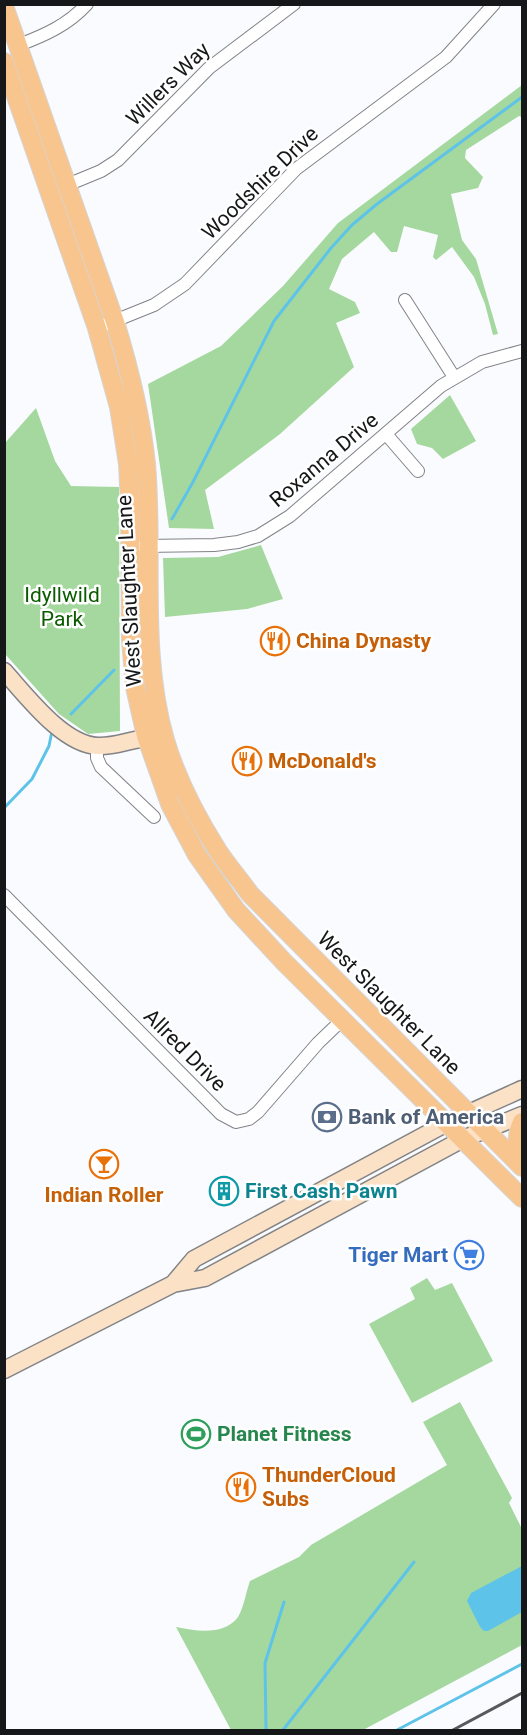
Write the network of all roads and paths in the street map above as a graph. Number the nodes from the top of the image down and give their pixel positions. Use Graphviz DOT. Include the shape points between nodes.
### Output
graph roads {
  1 [pos="87,4"];
  2 [pos="294,4"];
  3 [pos="494,4"];
  4 [pos="4,6"];
  5 [pos="19,45"];
  6 [pos="4,62"];
  7 [pos="9,92"];
  8 [pos="67,185"];
  9 [pos="405,300"];
  10 [pos="115,321"];
  11 [pos="97,328"];
  12 [pos="522,351"];
  13 [pos="454,377"];
  14 [pos="386,434"];
  15 [pos="418,471"];
  16 [pos="140,546"];
  17 [pos="4,671"];
  18 [pos="146,736"];
  19 [pos="165,738"];
  20 [pos="97,747"];
  21 [pos="154,817"];
  22 [pos="4,895"];
  23 [pos="257,933"];
  24 [pos="294,940"];
  25 [pos="342,1020"];
  26 [pos="522,1089"];
  27 [pos="468,1114"];
  28 [pos="522,1115"];
  29 [pos="522,1122"];
  30 [pos="447,1123"];
  31 [pos="484,1130"];
  32 [pos="463,1139"];
  33 [pos="522,1159"];
  34 [pos="522,1167"];
  35 [pos="522,1198"];
  36 [pos="173,1284"];
  37 [pos="4,1370"];
  1 -- 5 [label="street" via="57,29"];
  2 -- 8 [label="street, Willers Way" via="209,68 118,160"];
  3 -- 10 [label="street, Woodshire Drive" via="446,57 296,170 185,284 154,305"];
  4 -- 5 [label="main road, West Slaughter Lane"];
  5 -- 8 [label="main road, West Slaughter Lane"];
  6 -- 7 [label="main road, West Slaughter Lane"];
  7 -- 11 [label="main road, West Slaughter Lane"];
  8 -- 10 [label="main road, West Slaughter Lane"];
  9 -- 13 [label="street"];
  10 -- 11 [label="street, Woodshire Drive"];
  10 -- 16 [label="main road, West Slaughter Lane" via="129,367 146,463"];
  11 -- 16 [label="main road, West Slaughter Lane" via="119,407"];
  12 -- 13 [label="street, Roxanna Drive" via="482,362"];
  13 -- 14 [label="street, Roxanna Drive"];
  14 -- 15 [label="street"];
  14 -- 16 [label="street, Roxanna Drive" via="290,516 258,536 214,545"];
  16 -- 18 [label="main road, West Slaughter Lane" via="131,640 135,687"];
  16 -- 19 [label="main road, West Slaughter Lane" via="153,680"];
  17 -- 20 [label="main road" via="66,734"];
  18 -- 19 [label="main road"];
  18 -- 20 [label="main road"];
  18 -- 23 [label="main road, West Slaughter Lane" via="170,804 197,855"];
  19 -- 24 [label="main road, West Slaughter Lane" via="185,791 217,850 250,894"];
  20 -- 21 [label="street" via="101,767"];
  22 -- 25 [label="street, Allred Drive" via="220,1114 236,1122 258,1112"];
  23 -- 24 [label="main road" via="274,941"];
  23 -- 25 [label="main road, West Slaughter Lane"];
  24 -- 27 [label="main road, West Slaughter Lane"];
  25 -- 30 [label="main road, West Slaughter Lane"];
  26 -- 27 [label="main road"];
  27 -- 30 [label="main road"];
  27 -- 31 [label="main road, West Slaughter Lane"];
  28 -- 31 [label="main road"];
  29 -- 33 [label="main road" via="517,1138"];
  30 -- 32 [label="main road, West Slaughter Lane"];
  30 -- 36 [label="main road" via="194,1258"];
  31 -- 32 [label="main road"];
  31 -- 34 [label="main road, West Slaughter Lane"];
  32 -- 35 [label="main road, West Slaughter Lane"];
  32 -- 36 [label="main road" via="205,1278"];
  36 -- 37 [label="main road"];
}
